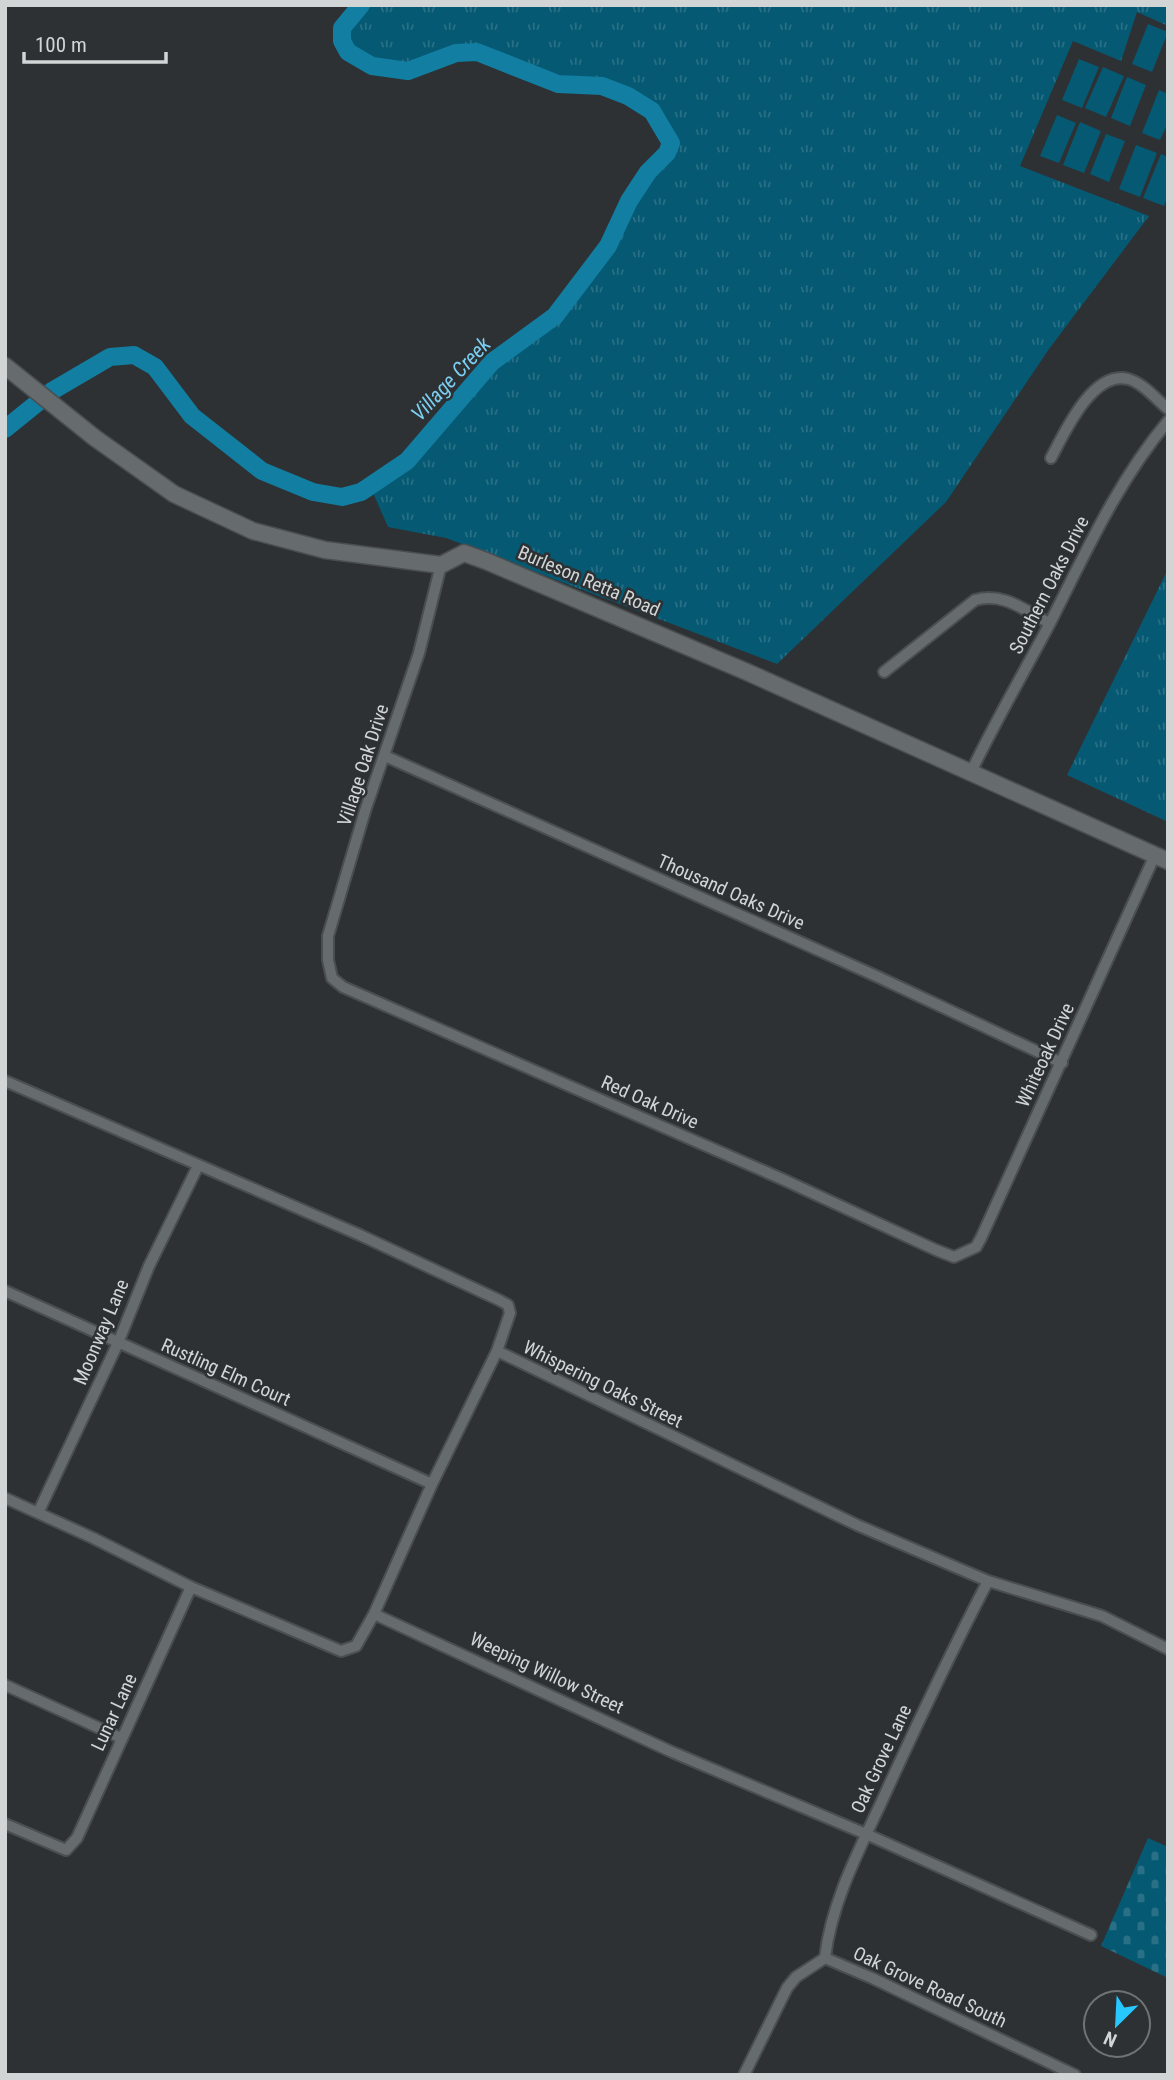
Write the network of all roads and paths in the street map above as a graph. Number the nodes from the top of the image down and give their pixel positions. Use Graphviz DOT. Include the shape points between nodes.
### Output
graph roads {
  1 [pos="12,371"];
  2 [pos="1168,409"];
  3 [pos="1168,421"];
  4 [pos="1051,458"];
  5 [pos="441,565"];
  6 [pos="1049,623"];
  7 [pos="884,672"];
  8 [pos="384,756"];
  9 [pos="971,772"];
  10 [pos="1161,858"];
  11 [pos="332,978"];
  12 [pos="1062,1063"];
  13 [pos="5,1081"];
  14 [pos="198,1166"];
  15 [pos="954,1257"];
  16 [pos="5,1291"];
  17 [pos="118,1343"];
  18 [pos="496,1351"];
  19 [pos="432,1484"];
  20 [pos="5,1498"];
  21 [pos="38,1513"];
  22 [pos="988,1581"];
  23 [pos="191,1587"];
  24 [pos="374,1614"];
  25 [pos="1168,1649"];
  26 [pos="5,1685"];
  27 [pos="121,1738"];
  28 [pos="5,1824"];
  29 [pos="866,1834"];
  30 [pos="1091,1935"];
  31 [pos="825,1958"];
  32 [pos="744,2075"];
  33 [pos="1075,2075"];
  1 -- 5 [label="street, Burleson Retta Road" via="174,494 253,531 326,550"];
  2 -- 4 [label="street" via="1126,378 1107,382 1090,394"];
  3 -- 6 [label="street, Southern Oaks Drive" via="1136,461 1107,510"];
  5 -- 8 [label="street, Village Oak Drive" via="419,653"];
  5 -- 9 [label="street, Burleson Retta Road" via="464,553 486,561"];
  6 -- 7 [label="street" via="1001,598 975,600"];
  6 -- 9 [label="street, Southern Oaks Drive"];
  8 -- 11 [label="street, Village Oak Drive" via="328,936"];
  8 -- 12 [label="street, Thousand Oaks Drive"];
  9 -- 10 [label="street, Burleson Retta Road"];
  10 -- 12 [label="street, Whiteoak Drive"];
  11 -- 15 [label="street, Red Oak Drive" via="343,987"];
  12 -- 15 [label="street, Whiteoak Drive" via="976,1247"];
  13 -- 14 [label="street, Whispering Oaks Street"];
  14 -- 17 [label="street, Moonway Lane"];
  14 -- 18 [label="street, Whispering Oaks Street" via="508,1305 510,1313"];
  16 -- 17 [label="street, Rustling Elm Court"];
  17 -- 19 [label="street, Rustling Elm Court"];
  17 -- 21 [label="street, Moonway Lane"];
  18 -- 19 [label="street"];
  18 -- 22 [label="street, Whispering Oaks Street" via="858,1525"];
  19 -- 24 [label="street"];
  20 -- 21 [label="street"];
  21 -- 23 [label="street"];
  22 -- 25 [label="street, Whispering Oaks Street" via="1102,1616"];
  22 -- 29 [label="street, Oak Grove Lane"];
  23 -- 24 [label="street" via="341,1651 356,1646"];
  23 -- 27 [label="street, Lunar Lane"];
  24 -- 29 [label="street, Weeping Willow Street" via="673,1752"];
  26 -- 27 [label="street"];
  27 -- 28 [label="street, Lunar Lane" via="77,1838 66,1850"];
  29 -- 30 [label="street, Weeping Willow Street"];
  29 -- 31 [label="street, Oak Grove Lane" via="828,1933"];
  31 -- 32 [label="street, Oak Grove Road South" via="787,1988"];
  31 -- 33 [label="street, Oak Grove Road South"];
}
